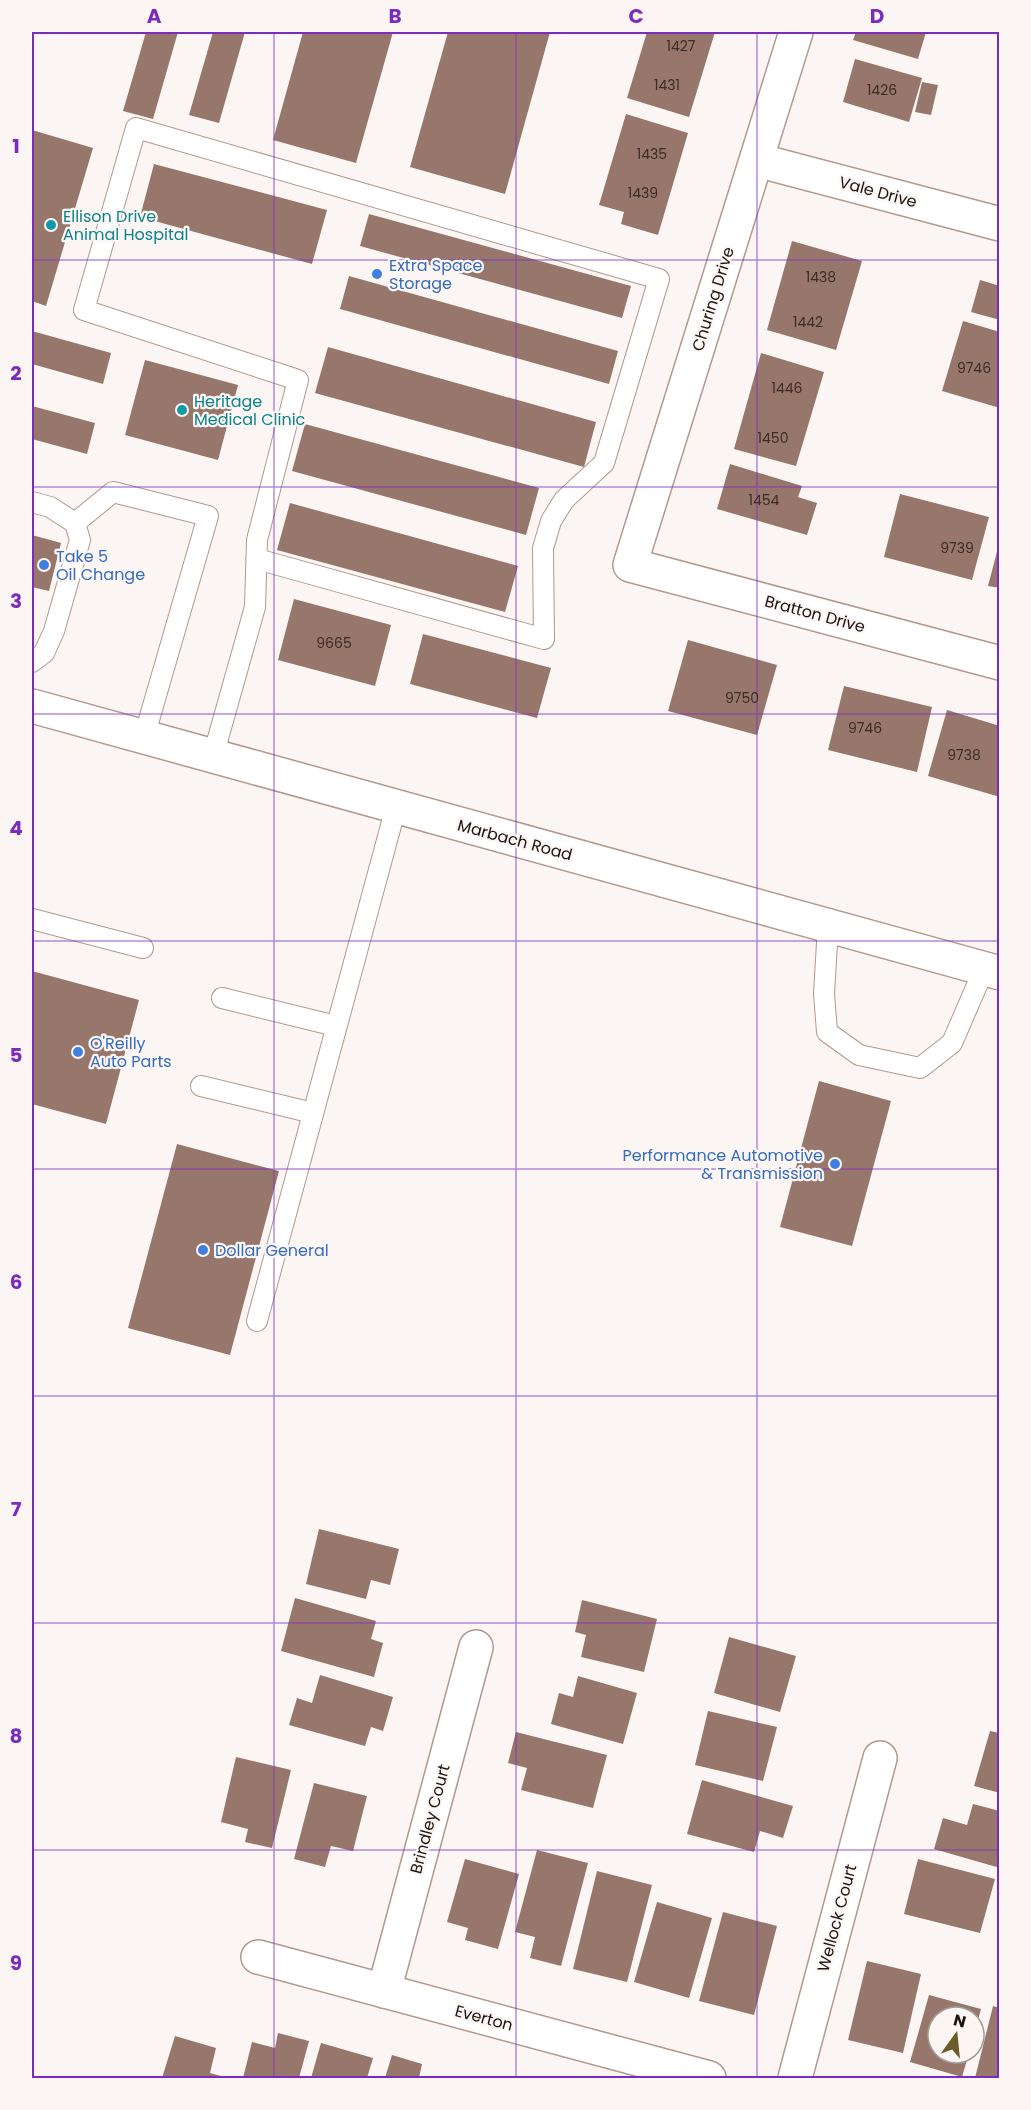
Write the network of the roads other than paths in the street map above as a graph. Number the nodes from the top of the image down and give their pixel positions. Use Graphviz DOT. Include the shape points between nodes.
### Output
graph roads {
  1 [pos="796,32"];
  2 [pos="757,160"];
  3 [pos="999,224"];
  4 [pos="32,502"];
  5 [pos="75,523"];
  6 [pos="256,559"];
  7 [pos="630,566"];
  8 [pos="32,662"];
  9 [pos="999,663"];
  10 [pos="32,706"];
  11 [pos="144,737"];
  12 [pos="213,756"];
  13 [pos="396,807"];
  14 [pos="32,919"];
  15 [pos="828,926"];
  16 [pos="143,948"];
  17 [pos="992,971"];
  18 [pos="222,998"];
  19 [pos="336,1026"];
  20 [pos="201,1086"];
  21 [pos="313,1113"];
  22 [pos="257,1321"];
  23 [pos="476,1647"];
  24 [pos="880,1758"];
  25 [pos="258,1957"];
  26 [pos="384,1991"];
  27 [pos="709,2079"];
  28 [pos="795,2079"];
  1 -- 2 [label="street, Churing Drive"];
  2 -- 3 [label="street, Vale Drive"];
  2 -- 7 [label="street, Churing Drive"];
  4 -- 5 [label="lane" via="50,507"];
  5 -- 8 [label="lane" via="81,540 54,631 44,653"];
  5 -- 11 [label="lane" via="113,492 208,516"];
  6 -- 6 [label="lane" via="257,540 298,380 84,310 136,128 659,279 604,464 564,500 551,521 543,548 544,639"];
  6 -- 12 [label="lane" via="255,607"];
  7 -- 9 [label="street, Bratton Drive"];
  10 -- 11 [label="street, Marbach Road"];
  11 -- 12 [label="street, Marbach Road"];
  12 -- 13 [label="street, Marbach Road"];
  13 -- 15 [label="street, Marbach Road"];
  13 -- 19 [label="lane"];
  14 -- 16 [label="lane"];
  15 -- 17 [label="street, Marbach Road"];
  15 -- 17 [label="lane" via="824,994 827,1032 859,1055 920,1068 952,1043"];
  18 -- 19 [label="lane"];
  19 -- 21 [label="lane"];
  20 -- 21 [label="lane"];
  21 -- 22 [label="lane"];
  23 -- 26 [label="street, Brindley Court"];
  24 -- 28 [label="street, Wellock Court"];
  25 -- 26 [label="street, Everton"];
  26 -- 27 [label="street, Everton"];
}
